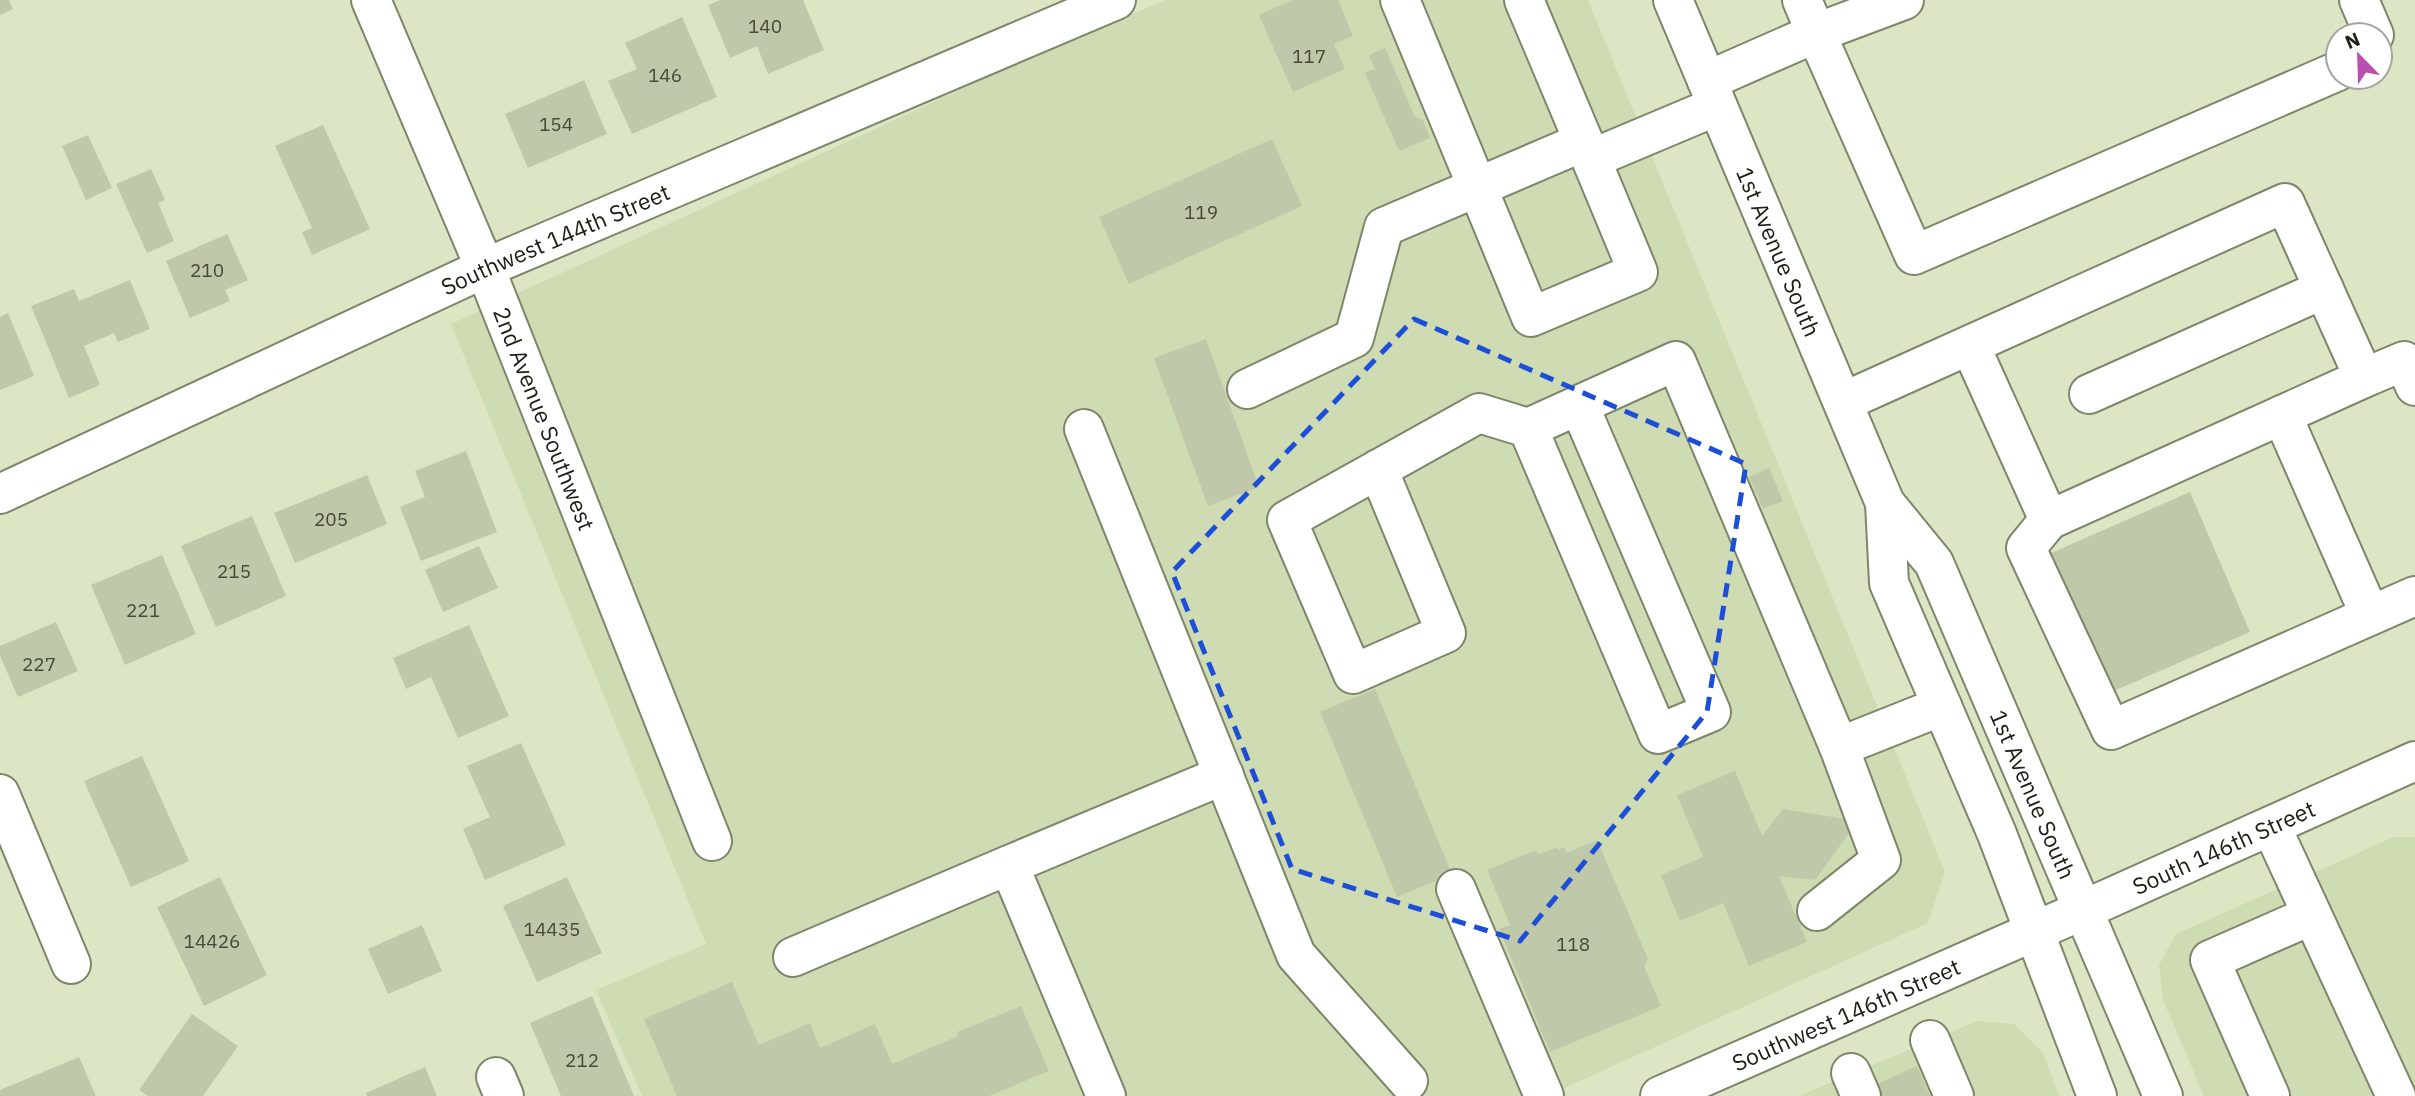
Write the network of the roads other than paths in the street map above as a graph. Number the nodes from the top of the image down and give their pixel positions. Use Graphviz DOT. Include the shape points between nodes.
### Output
graph roads {
  1 [pos="371,0"];
  2 [pos="1116,0"];
  3 [pos="1400,0"];
  4 [pos="1524,0"];
  5 [pos="1673,0"];
  6 [pos="1904,0"];
  7 [pos="2359,0"];
  8 [pos="1809,16"];
  9 [pos="2368,21"];
  10 [pos="2324,77"];
  11 [pos="1712,93"];
  12 [pos="1587,150"];
  13 [pos="1477,187"];
  14 [pos="485,268"];
  15 [pos="2324,289"];
  16 [pos="1970,345"];
  17 [pos="2364,378"];
  18 [pos="2415,386"];
  19 [pos="1247,389"];
  20 [pos="2089,394"];
  21 [pos="1843,402"];
  22 [pos="1579,405"];
  23 [pos="2282,415"];
  24 [pos="1528,428"];
  25 [pos="1084,429"];
  26 [pos="1378,469"];
  27 [pos="0,494"];
  28 [pos="1885,503"];
  29 [pos="2049,520"];
  30 [pos="2415,596"];
  31 [pos="2370,615"];
  32 [pos="1942,706"];
  33 [pos="1839,747"];
  34 [pos="2415,761"];
  35 [pos="1224,775"];
  36 [pos="0,794"];
  37 [pos="2271,826"];
  38 [pos="712,841"];
  39 [pos="1009,865"];
  40 [pos="1456,889"];
  41 [pos="1817,911"];
  42 [pos="2083,911"];
  43 [pos="2312,915"];
  44 [pos="2033,932"];
  45 [pos="793,957"];
  46 [pos="71,964"];
  47 [pos="1930,1040"];
  48 [pos="1408,1081"];
  49 [pos="1736,1081"];
  50 [pos="2091,1094"];
  51 [pos="1106,1096"];
  52 [pos="1544,1096"];
  53 [pos="1660,1096"];
  54 [pos="1954,1096"];
  55 [pos="2163,1096"];
  56 [pos="2270,1096"];
  57 [pos="2396,1096"];
  1 -- 14 [label="street, 2nd Avenue Southwest"];
  2 -- 14 [label="street, Southwest 144th Street"];
  3 -- 13 [label="street"];
  4 -- 12 [label="street"];
  5 -- 11 [label="street, 1st Avenue South"];
  6 -- 8 [label="street"];
  7 -- 9 [label="street"];
  8 -- 10 [label="street" via="1914,255"];
  8 -- 11 [label="street"];
  11 -- 12 [label="street"];
  11 -- 21 [label="street, 1st Avenue South"];
  12 -- 13 [label="street"];
  12 -- 13 [label="street" via="1638,272 1531,317"];
  13 -- 19 [label="street" via="1384,228 1354,338"];
  14 -- 27 [label="street, Southwest 144th Street"];
  14 -- 38 [label="street, 2nd Avenue Southwest"];
  15 -- 16 [label="street" via="2285,203"];
  15 -- 17 [label="street"];
  15 -- 20 [label="street"];
  16 -- 21 [label="street"];
  16 -- 29 [label="street"];
  17 -- 18 [label="street" via="2404,361"];
  17 -- 23 [label="street"];
  21 -- 28 [label="street, 1st Avenue South"];
  22 -- 24 [label="street"];
  22 -- 24 [label="street" via="1711,712 1658,734"];
  22 -- 33 [label="street" via="1676,361"];
  23 -- 29 [label="street"];
  23 -- 31 [label="street"];
  24 -- 26 [label="street" via="1479,412"];
  25 -- 35 [label="street"];
  26 -- 26 [label="street" via="1287,520 1353,674 1446,633"];
  28 -- 32 [label="street, 1st Avenue South" via="1889,583"];
  28 -- 42 [label="street, 1st Avenue South" via="1934,563"];
  29 -- 31 [label="street" via="2026,548 2111,730"];
  30 -- 31 [label="street"];
  32 -- 33 [label="street"];
  32 -- 44 [label="street, 1st Avenue South"];
  33 -- 41 [label="street" via="1881,860"];
  34 -- 37 [label="street, South 146th Street"];
  35 -- 39 [label="street"];
  35 -- 48 [label="street" via="1296,956"];
  36 -- 46 [label="street"];
  37 -- 42 [label="street, South 146th Street"];
  37 -- 43 [label="street"];
  39 -- 45 [label="street"];
  39 -- 51 [label="street"];
  40 -- 52 [label="street"];
  42 -- 44 [label="street, South 146th Street"];
  42 -- 55 [label="street, 1st Avenue South"];
  43 -- 56 [label="street" via="2210,960"];
  43 -- 57 [label="street"];
  44 -- 49 [label="street, Southwest 146th Street"];
  44 -- 50 [label="street, 1st Avenue South"];
  47 -- 54 [label="street"];
  49 -- 53 [label="street, Southwest 146th Street"];
}
